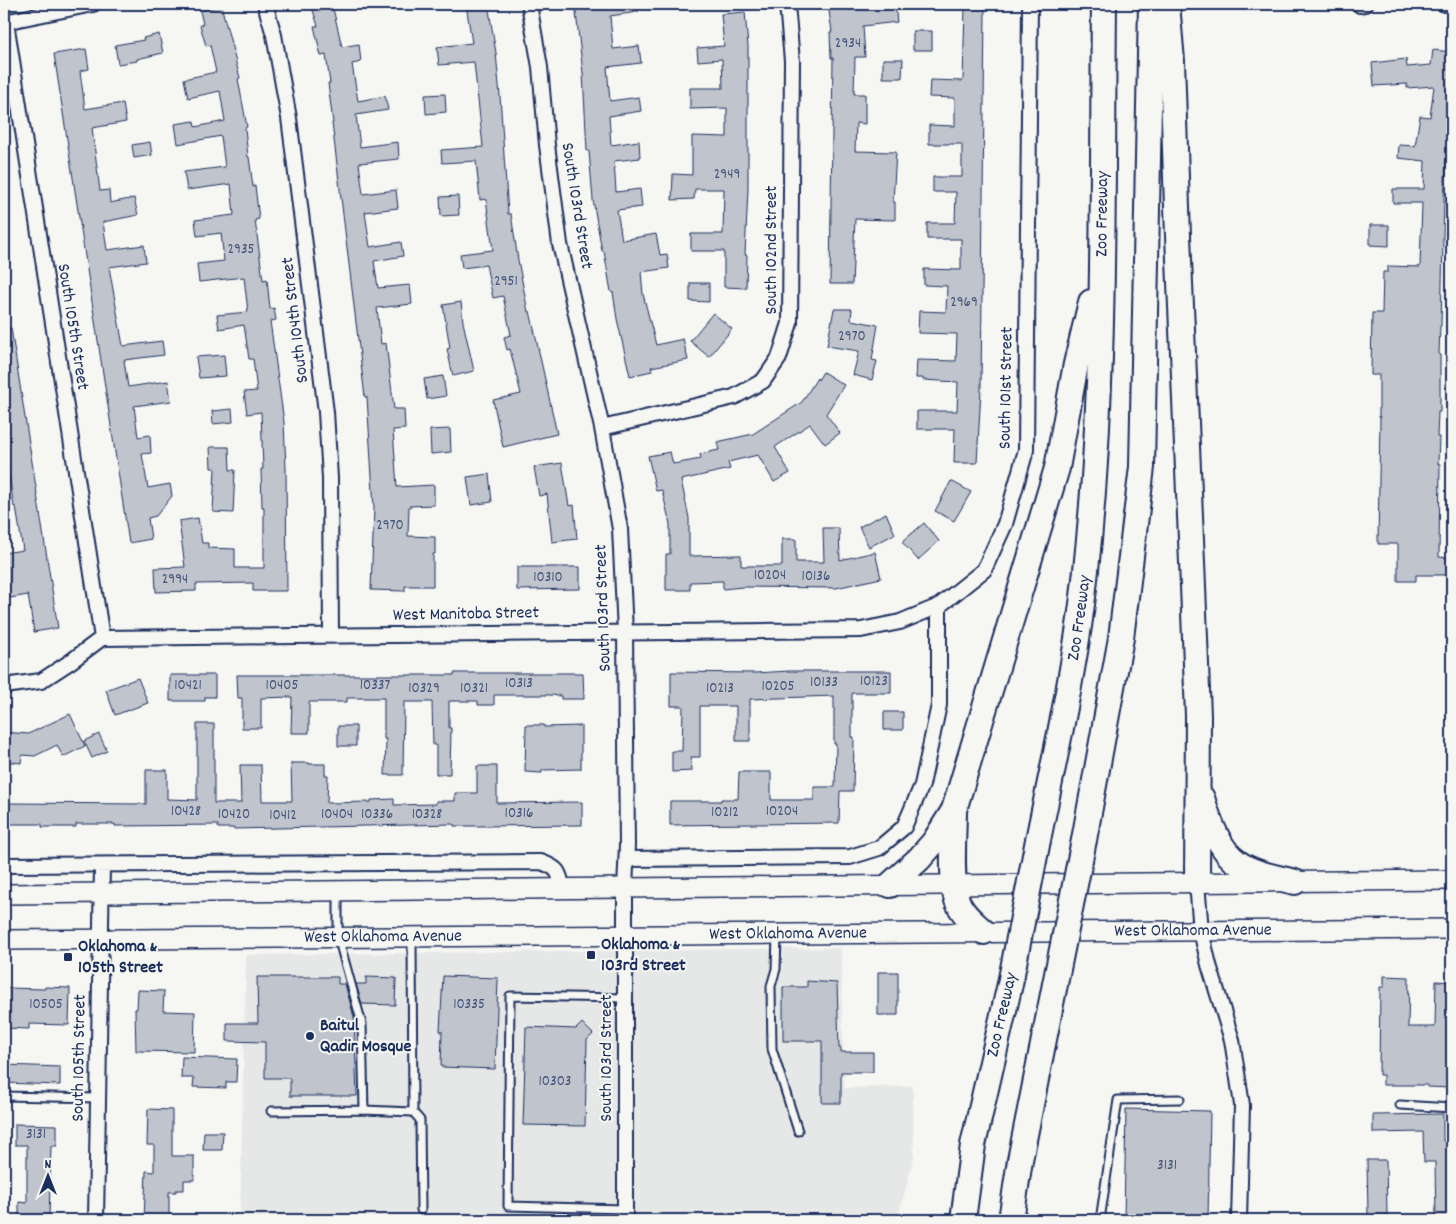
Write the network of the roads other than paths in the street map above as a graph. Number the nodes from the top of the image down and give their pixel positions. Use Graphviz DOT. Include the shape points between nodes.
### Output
graph roads {
  1 [pos="92,4"];
  2 [pos="265,4"];
  3 [pos="529,4"];
  4 [pos="787,4"];
  5 [pos="1030,4"];
  6 [pos="1104,4"];
  7 [pos="1150,4"];
  8 [pos="1166,4"];
  9 [pos="1444,4"];
  10 [pos="1452,4"];
  11 [pos="5,22"];
  12 [pos="1102,262"];
  13 [pos="602,428"];
  14 [pos="939,606"];
  15 [pos="626,632"];
  16 [pos="331,635"];
  17 [pos="102,638"];
  18 [pos="4,686"];
  19 [pos="1198,789"];
  20 [pos="954,810"];
  21 [pos="627,859"];
  22 [pos="4,865"];
  23 [pos="102,866"];
  24 [pos="1452,880"];
  25 [pos="1295,882"];
  26 [pos="1197,883"];
  27 [pos="890,886"];
  28 [pos="954,886"];
  29 [pos="626,888"];
  30 [pos="563,889"];
  31 [pos="338,891"];
  32 [pos="101,893"];
  33 [pos="4,894"];
  34 [pos="1452,929"];
  35 [pos="1201,931"];
  36 [pos="984,932"];
  37 [pos="777,934"];
  38 [pos="626,935"];
  39 [pos="338,937"];
  40 [pos="412,937"];
  41 [pos="101,939"];
  42 [pos="4,940"];
  43 [pos="626,998"];
  44 [pos="4,1096"];
  45 [pos="98,1098"];
  46 [pos="1180,1099"];
  47 [pos="1400,1105"];
  48 [pos="1452,1108"];
  49 [pos="364,1110"];
  50 [pos="271,1111"];
  51 [pos="413,1112"];
  52 [pos="798,1130"];
  53 [pos="421,1210"];
  54 [pos="625,1214"];
  55 [pos="96,1220"];
  56 [pos="963,1220"];
  57 [pos="1011,1220"];
  58 [pos="1100,1220"];
  59 [pos="1239,1220"];
  1 -- 11 [label="street"];
  2 -- 16 [label="street, South 104th Street" via="289,118 326,412 330,478"];
  3 -- 13 [label="street, South 103rd Street" via="540,67 560,244"];
  4 -- 13 [label="street, South 102nd Street" via="792,61 790,323 779,358 763,381 734,397"];
  5 -- 14 [label="street, South 101st Street" via="1026,450 1005,524 984,570"];
  6 -- 12 [label="highway, Zoo Freeway"];
  7 -- 57 [label="highway, bridge" via="1142,467 1121,638"];
  8 -- 19 [label="highway" via="1172,61 1193,567"];
  9 -- 10 [label="street"];
  11 -- 17 [label="street, South 105th Street"];
  12 -- 20 [label="highway" via="1076,364 1057,468"];
  12 -- 56 [label="highway, Zoo Freeway, bridge" via="1098,436 1086,571 1070,685 1010,984 973,1145"];
  13 -- 15 [label="street, South 103rd Street" via="620,530"];
  14 -- 15 [label="street, West Manitoba Street" via="900,622 861,630"];
  14 -- 21 [label="street" via="939,705 922,785 904,827 879,848 850,857"];
  15 -- 16 [label="street, West Manitoba Street"];
  15 -- 21 [label="street, South 103rd Street"];
  16 -- 17 [label="street, West Manitoba Street"];
  17 -- 18 [label="street" via="40,681"];
  19 -- 25 [label="highway" via="1209,820 1229,855 1264,874"];
  19 -- 26 [label="highway"];
  20 -- 27 [label="highway" via="934,842"];
  20 -- 28 [label="highway"];
  21 -- 29 [label="street, South 103rd Street"];
  22 -- 23 [label="street"];
  23 -- 30 [label="street" via="541,862 554,866"];
  23 -- 32 [label="street, South 105th Street"];
  24 -- 25 [label="main road"];
  25 -- 26 [label="main road"];
  26 -- 28 [label="main road"];
  26 -- 35 [label="street"];
  27 -- 28 [label="main road"];
  27 -- 29 [label="main road"];
  28 -- 36 [label="highway" via="957,901 966,915"];
  29 -- 30 [label="main road"];
  29 -- 38 [label="street, South 103rd Street"];
  30 -- 31 [label="main road"];
  31 -- 32 [label="main road"];
  31 -- 39 [label="lane"];
  32 -- 33 [label="main road"];
  32 -- 41 [label="street, South 105th Street"];
  34 -- 35 [label="main road, West Oklahoma Avenue"];
  35 -- 36 [label="main road, West Oklahoma Avenue"];
  35 -- 59 [label="street" via="1232,1040 1242,1105"];
  36 -- 37 [label="main road, West Oklahoma Avenue"];
  37 -- 38 [label="main road, West Oklahoma Avenue"];
  37 -- 52 [label="lane" via="776,969 771,986 772,1049"];
  38 -- 40 [label="main road, West Oklahoma Avenue"];
  38 -- 43 [label="street, South 103rd Street"];
  39 -- 40 [label="main road, West Oklahoma Avenue"];
  39 -- 41 [label="main road, West Oklahoma Avenue"];
  39 -- 49 [label="lane" via="362,1024"];
  40 -- 51 [label="lane"];
  41 -- 42 [label="main road, West Oklahoma Avenue"];
  41 -- 45 [label="street, South 105th Street"];
  43 -- 54 [label="street, South 103rd Street"];
  43 -- 54 [label="lane" via="510,996 508,1206"];
  44 -- 45 [label="lane"];
  45 -- 55 [label="street, South 105th Street"];
  46 -- 58 [label="lane" via="1118,1100"];
  47 -- 48 [label="lane"];
  49 -- 50 [label="lane"];
  49 -- 51 [label="lane"];
  51 -- 53 [label="lane" via="420,1120"];
}
